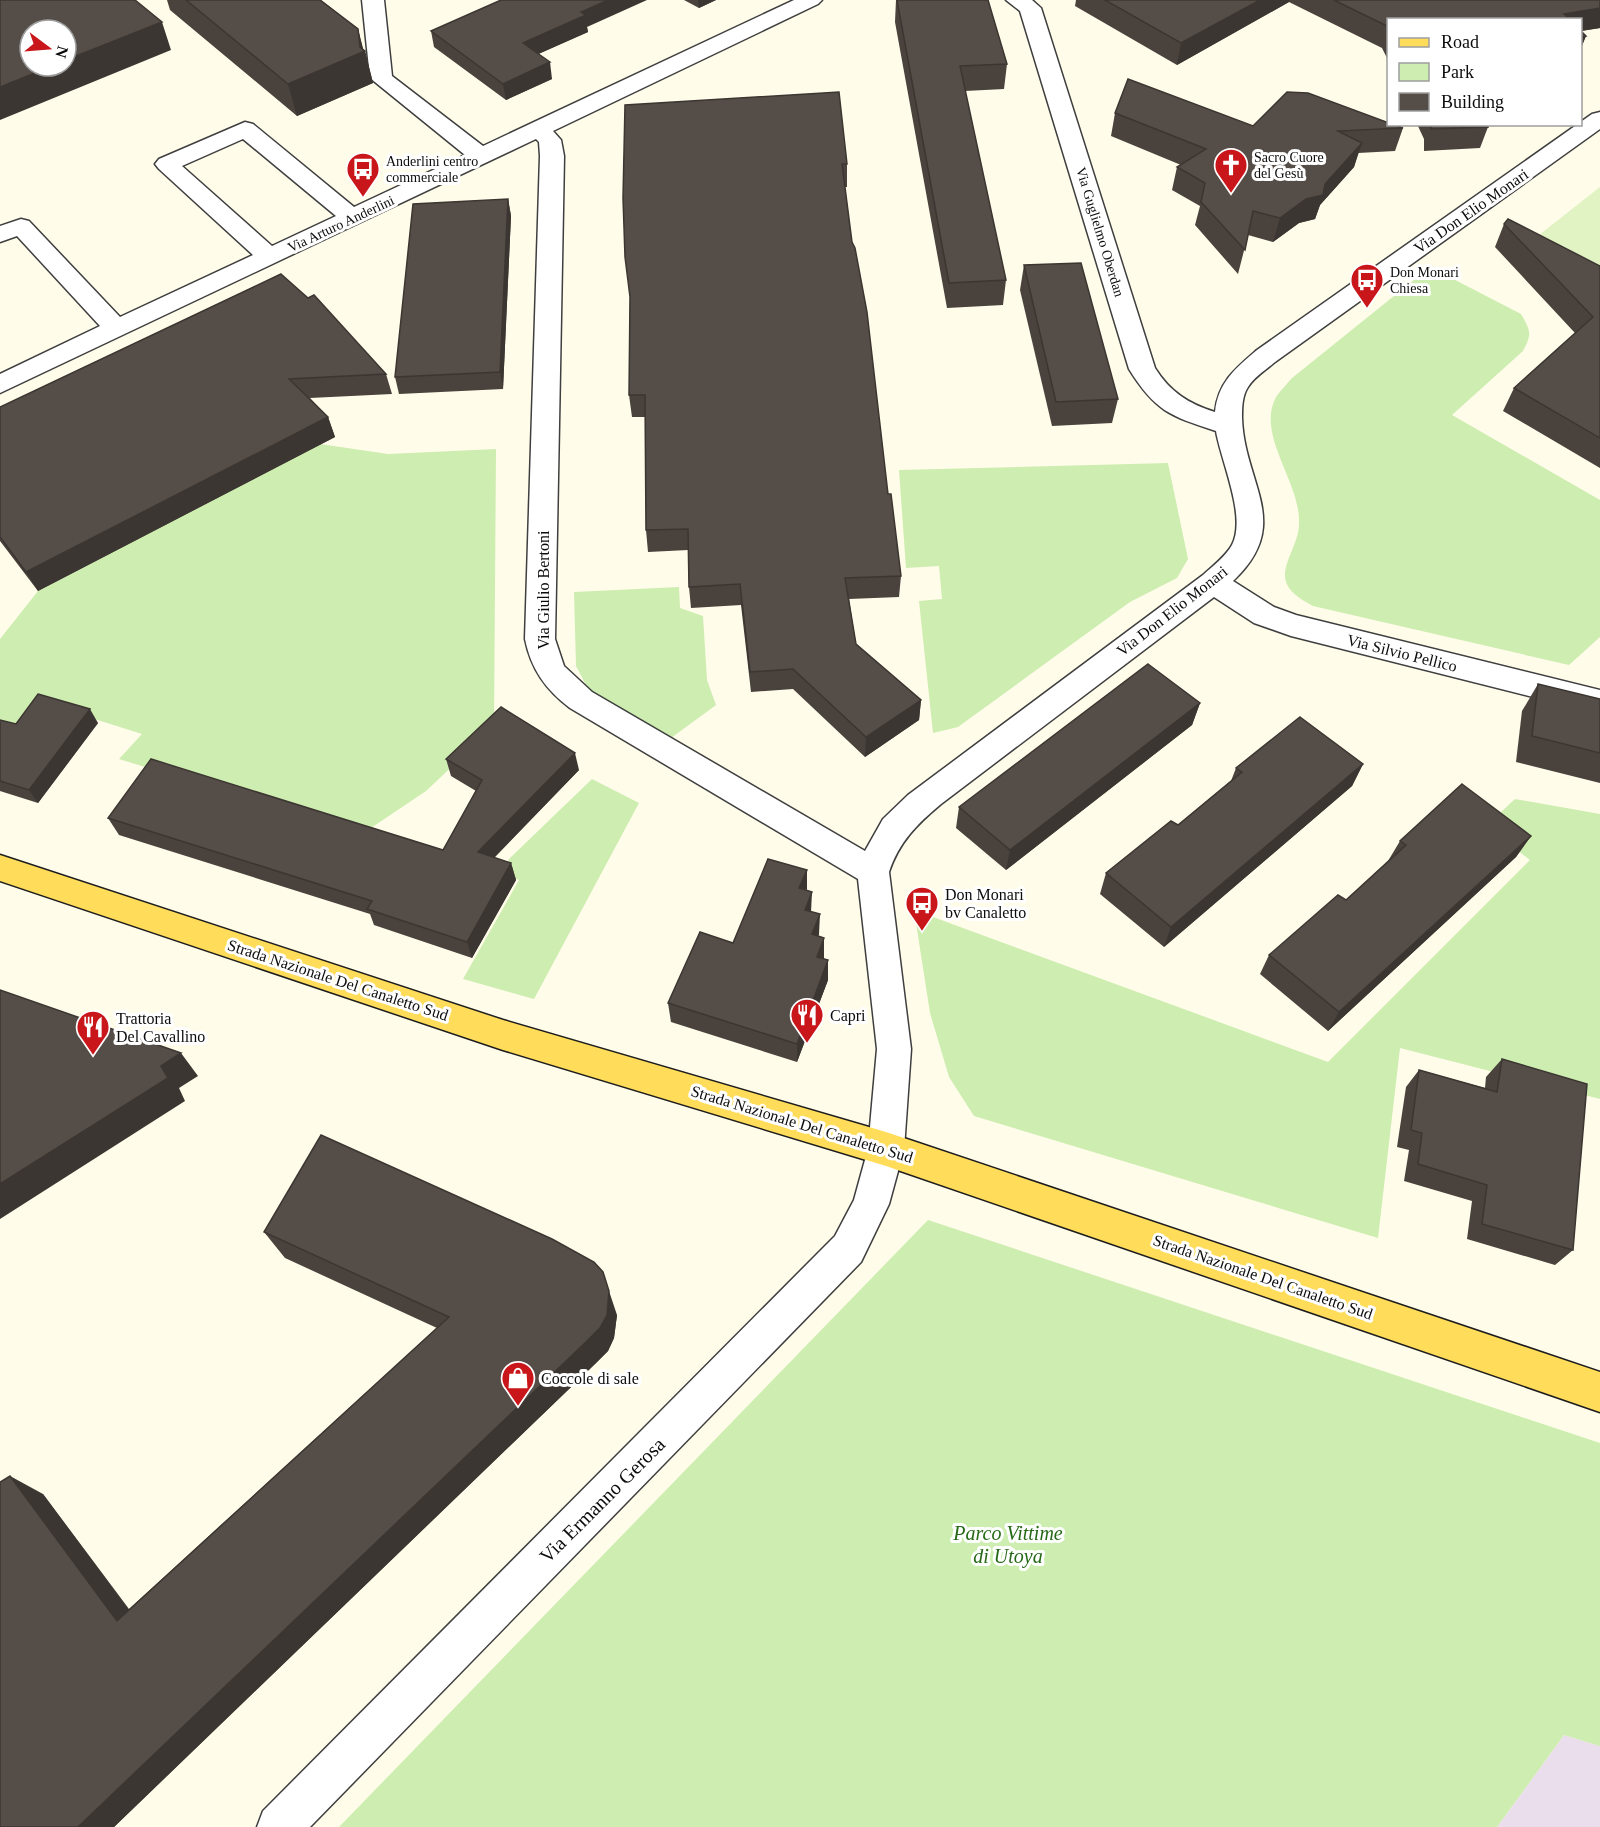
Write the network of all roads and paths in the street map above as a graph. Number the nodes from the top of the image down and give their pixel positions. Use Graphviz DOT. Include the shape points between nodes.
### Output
graph roads {
  1 [pos="373,0"];
  2 [pos="811,0"];
  3 [pos="1017,0"];
  4 [pos="1600,119"];
  5 [pos="539,130"];
  6 [pos="482,157"];
  7 [pos="353,218"];
  8 [pos="0,235"];
  9 [pos="270,257"];
  10 [pos="117,329"];
  11 [pos="0,384"];
  12 [pos="1228,425"];
  13 [pos="1213,582"];
  14 [pos="1600,702"];
  15 [pos="0,868"];
  16 [pos="873,872"];
  17 [pos="886,1149"];
  18 [pos="1600,1392"];
  19 [pos="279,1827"];
  1 -- 6 [label="street" via="381,78"];
  2 -- 5 [label="street, Via Arturo Anderlini"];
  3 -- 12 [label="street, Via Guglielmo Oberdan" via="1030,8 1142,369 1165,401"];
  4 -- 12 [label="street, Via Don Elio Monari" via="1249,370 1231,394"];
  5 -- 6 [label="street, Via Arturo Anderlini"];
  5 -- 16 [label="street, Via Giulio Bertoni" via="550,140 552,156 540,639 543,658 561,686 581,700"];
  6 -- 7 [label="street, Via Arturo Anderlini"];
  7 -- 9 [label="street, Via Arturo Anderlini"];
  7 -- 9 [label="street" via="245,129 167,164"];
  8 -- 10 [label="street" via="21,226"];
  9 -- 10 [label="street, Via Arturo Anderlini"];
  10 -- 11 [label="street, Via Arturo Anderlini"];
  12 -- 13 [label="street, Via Don Elio Monari" via="1251,531 1238,558"];
  13 -- 14 [label="street, Via Silvio Pellico" via="1264,615 1291,625"];
  13 -- 16 [label="street, Via Don Elio Monari" via="908,813 880,848"];
  15 -- 17 [label="main road, Strada Nazionale Del Canaletto Sud" via="503,1035"];
  16 -- 17 [label="street, Via Don Elio Monari" via="894,1049"];
  17 -- 18 [label="main road, Strada Nazionale Del Canaletto Sud"];
  17 -- 19 [label="street, Via Ermanno Gerosa" via="871,1204 848,1249"];
}
